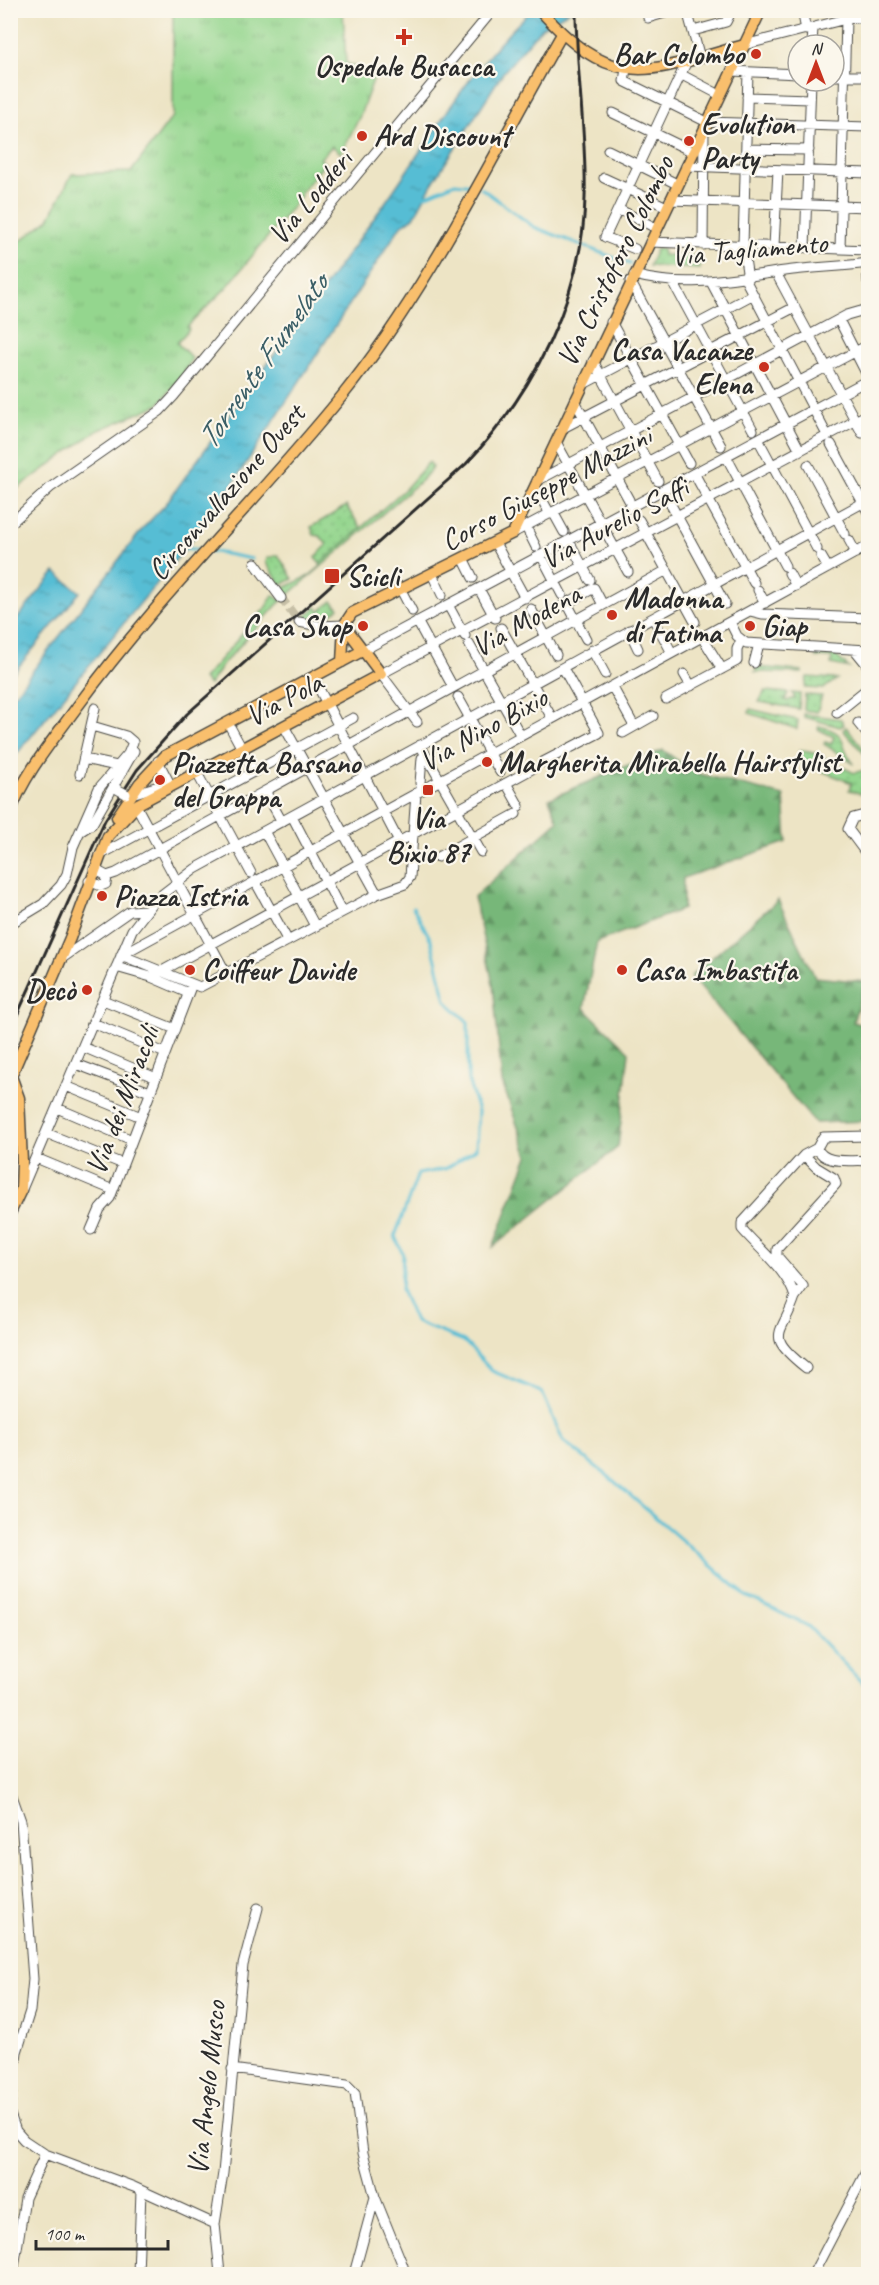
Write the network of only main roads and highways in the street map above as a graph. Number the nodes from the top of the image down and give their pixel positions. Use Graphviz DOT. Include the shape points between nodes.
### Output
graph roads {
  1 [pos="540,10"];
  2 [pos="759,14"];
  3 [pos="558,30"];
  4 [pos="744,45"];
  5 [pos="513,533"];
  6 [pos="344,625"];
  7 [pos="362,651"];
  8 [pos="342,662"];
  9 [pos="124,794"];
  10 [pos="10,813"];
  11 [pos="10,1076"];
  12 [pos="10,1213"];
  1 -- 3 [label="main road"];
  2 -- 4 [label="main road, Via Cristoforo Colombo"];
  3 -- 4 [label="main road" via="589,56 626,69 650,69"];
  3 -- 10 [label="main road, Circonvallazione Ovest" via="481,177 400,314 349,386 125,642 35,767"];
  4 -- 5 [label="main road, Via Cristoforo Colombo"];
  5 -- 6 [label="main road, Corso Giuseppe Mazzini" via="352,613"];
  6 -- 7 [label="main road"];
  6 -- 8 [label="main road"];
  7 -- 8 [label="main road"];
  7 -- 9 [label="main road, Via Pola" via="381,674 197,773 170,784"];
  8 -- 9 [label="main road" via="158,761"];
  9 -- 11 [label="main road, Via Pola"];
  11 -- 12 [label="main road" via="19,1098 21,1190"];
}
